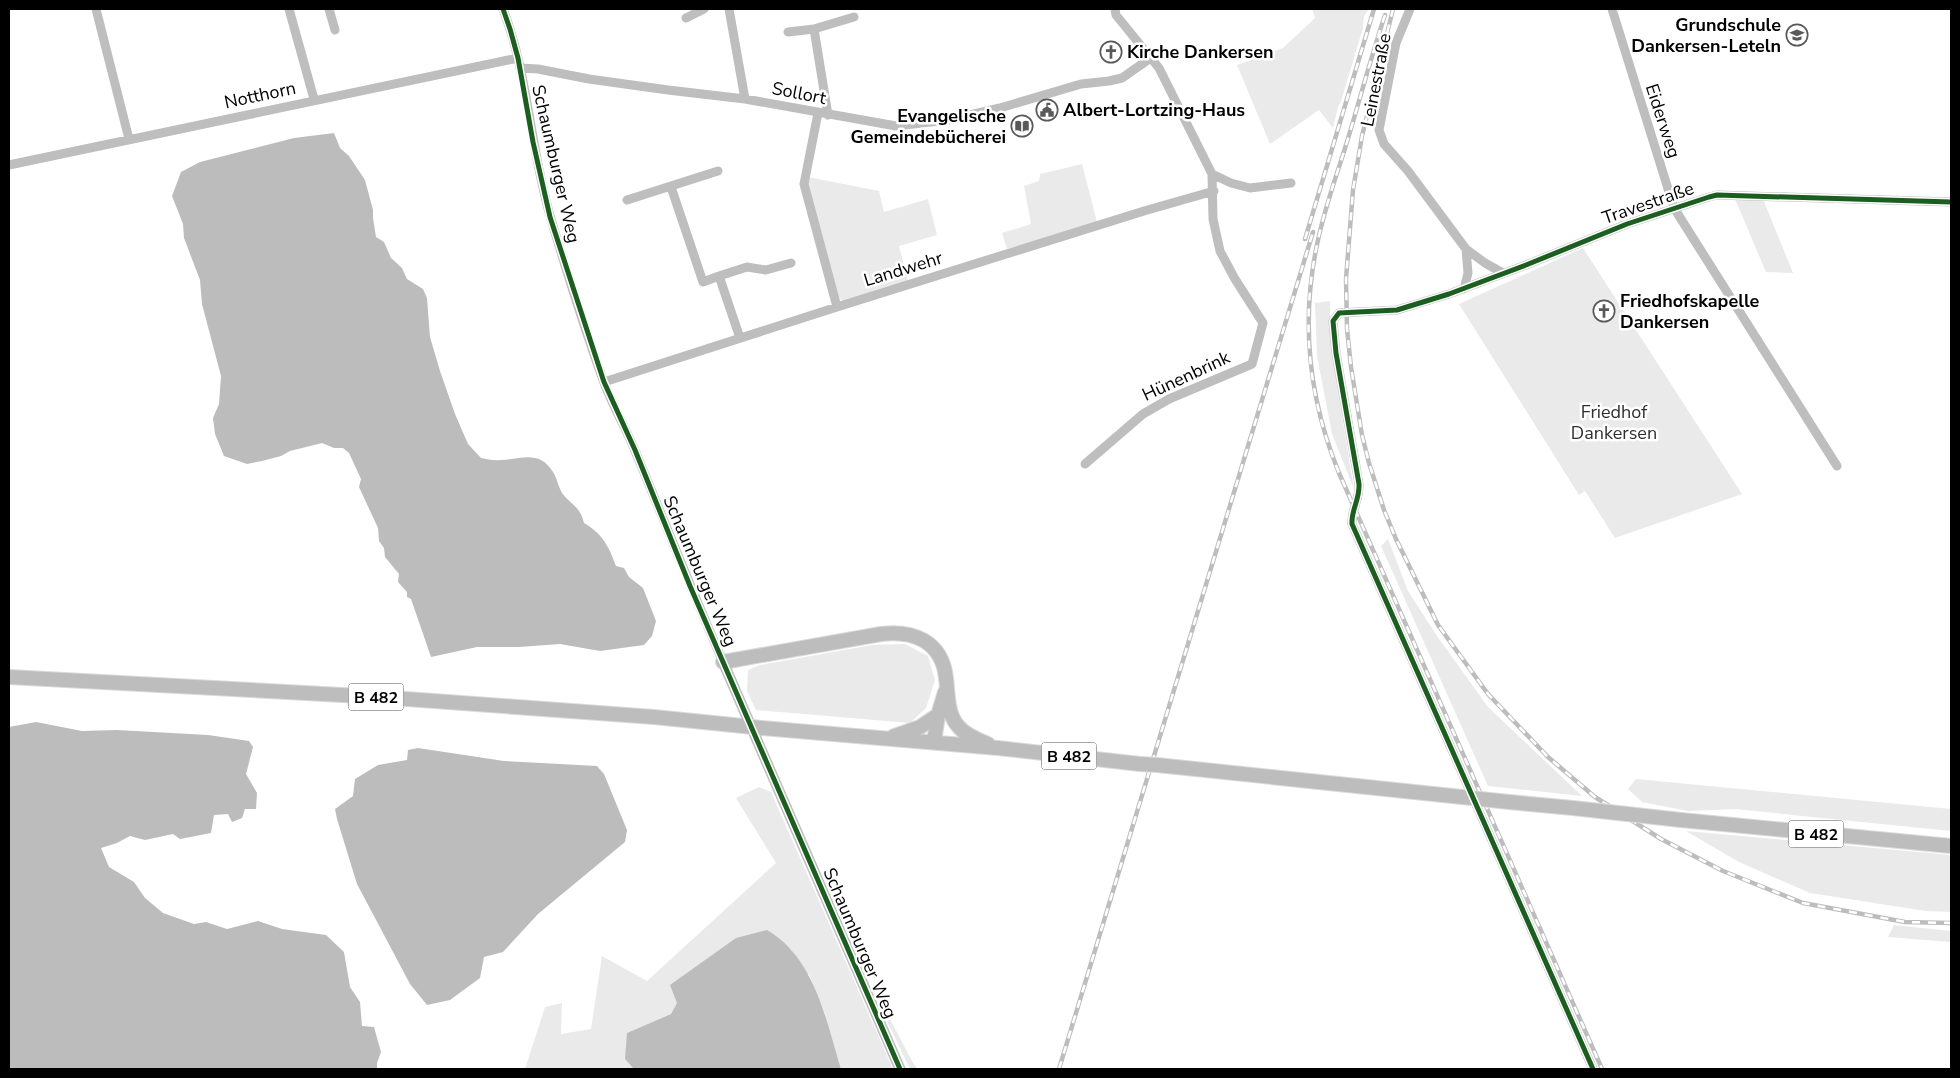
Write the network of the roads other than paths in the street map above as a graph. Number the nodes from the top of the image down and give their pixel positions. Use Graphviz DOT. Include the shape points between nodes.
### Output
graph roads {
  1 [pos="96,9"];
  2 [pos="289,9"];
  3 [pos="328,9"];
  4 [pos="503,9"];
  5 [pos="704,9"];
  6 [pos="729,9"];
  7 [pos="1115,9"];
  8 [pos="1410,9"];
  9 [pos="1612,9"];
  10 [pos="854,17"];
  11 [pos="686,18"];
  12 [pos="814,29"];
  13 [pos="335,30"];
  14 [pos="788,32"];
  15 [pos="1152,57"];
  16 [pos="518,58"];
  17 [pos="520,68"];
  18 [pos="745,98"];
  19 [pos="314,99"];
  20 [pos="818,113"];
  21 [pos="828,115"];
  22 [pos="129,139"];
  23 [pos="9,165"];
  24 [pos="718,172"];
  25 [pos="1212,174"];
  26 [pos="1291,183"];
  27 [pos="672,186"];
  28 [pos="1214,192"];
  29 [pos="627,200"];
  30 [pos="1951,202"];
  31 [pos="1674,208"];
  32 [pos="1466,249"];
  33 [pos="791,263"];
  34 [pos="1503,273"];
  35 [pos="720,276"];
  36 [pos="1464,289"];
  37 [pos="837,307"];
  38 [pos="740,338"];
  39 [pos="604,382"];
  40 [pos="1085,464"];
  41 [pos="1838,466"];
  42 [pos="723,662"];
  43 [pos="9,677"];
  44 [pos="944,711"];
  45 [pos="888,738"];
  46 [pos="941,743"];
  47 [pos="998,748"];
  48 [pos="1951,846"];
  49 [pos="900,1069"];
  50 [pos="1593,1069"];
  1 -- 22 [label="street"];
  2 -- 19 [label="street"];
  3 -- 13 [label="street"];
  4 -- 16 [label="street, Schaumburger Weg"];
  5 -- 11 [label="street"];
  6 -- 18 [label="street"];
  7 -- 15 [label="street, Hünenbrink" via="1116,15"];
  8 -- 32 [label="street, Leinestraße" via="1396,43 1379,130 1384,144 1408,170"];
  9 -- 31 [label="street, Eiderweg"];
  10 -- 12 [label="street"];
  12 -- 14 [label="street"];
  12 -- 21 [label="street"];
  15 -- 21 [label="street, Sollort" via="1122,78 1081,84 948,120 896,126"];
  15 -- 25 [label="street, Hünenbrink"];
  16 -- 17 [label="street, Schaumburger Weg"];
  16 -- 19 [label="street, Notthorn"];
  17 -- 18 [label="street, Sollort"];
  17 -- 39 [label="street, Schaumburger Weg" via="550,217"];
  18 -- 20 [label="street, Sollort"];
  19 -- 22 [label="street, Notthorn"];
  20 -- 21 [label="street, Sollort"];
  20 -- 37 [label="street" via="804,184"];
  22 -- 23 [label="street, Notthorn"];
  24 -- 27 [label="street"];
  25 -- 26 [label="street" via="1250,188"];
  25 -- 28 [label="street, Hünenbrink"];
  27 -- 29 [label="street"];
  27 -- 35 [label="street" via="704,282"];
  28 -- 37 [label="street, Landwehr"];
  28 -- 40 [label="street, Hünenbrink" via="1213,219 1220,250 1263,323 1252,364 1169,399 1143,414"];
  30 -- 31 [label="street, Travestraße" via="1717,195"];
  31 -- 34 [label="street, Travestraße"];
  31 -- 41 [label="street, Eiderweg"];
  32 -- 34 [label="street, Leinestraße"];
  32 -- 36 [label="street" via="1468,273"];
  33 -- 35 [label="street" via="766,270 747,267"];
  34 -- 36 [label="street, Travestraße"];
  35 -- 38 [label="street"];
  36 -- 50 [label="street, Travestraße" via="1397,310 1338,313 1334,320 1336,353 1359,484 1357,502 1351,515 1352,524"];
  37 -- 38 [label="street, Landwehr"];
  38 -- 39 [label="street, Landwehr"];
  39 -- 42 [label="street, Schaumburger Weg"];
  42 -- 44 [label="main road" via="897,632 920,638 934,648 946,678"];
  42 -- 49 [label="street, Schaumburger Weg"];
  43 -- 45 [label="main road, B 482, bridge" via="378,697"];
  44 -- 45 [label="main road" via="920,727"];
  44 -- 46 [label="main road"];
  44 -- 47 [label="main road" via="964,732"];
  45 -- 46 [label="main road, B 482"];
  46 -- 47 [label="main road, B 482"];
  47 -- 48 [label="main road, B 482, bridge"];
}
